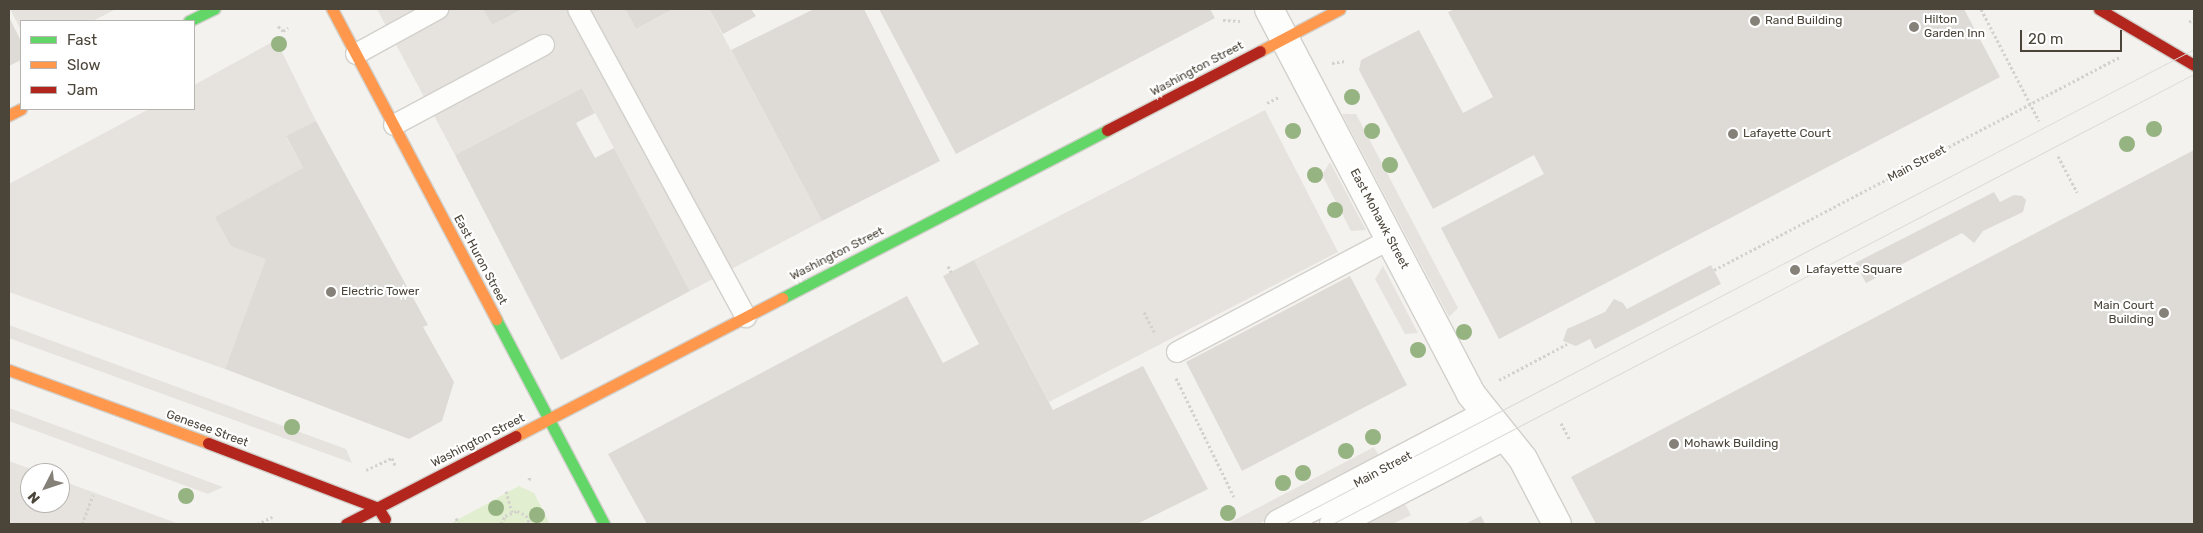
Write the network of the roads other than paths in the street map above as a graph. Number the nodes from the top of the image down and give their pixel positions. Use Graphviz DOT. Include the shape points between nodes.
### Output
graph roads {
  1 [pos="214,9"];
  2 [pos="332,9"];
  3 [pos="438,9"];
  4 [pos="578,9"];
  5 [pos="1269,9"];
  6 [pos="1340,9"];
  7 [pos="2098,9"];
  8 [pos="192,20"];
  9 [pos="1284,38"];
  10 [pos="544,45"];
  11 [pos="356,54"];
  12 [pos="2194,65"];
  13 [pos="394,125"];
  14 [pos="1390,239"];
  15 [pos="746,316"];
  16 [pos="1177,352"];
  17 [pos="9,370"];
  18 [pos="1489,418"];
  19 [pos="548,419"];
  20 [pos="378,508"];
  21 [pos="346,524"];
  22 [pos="388,524"];
  23 [pos="604,524"];
  24 [pos="1279,524"];
  25 [pos="1334,524"];
  26 [pos="1557,524"];
  1 -- 8 [label="street"];
  2 -- 11 [label="street, East Huron Street"];
  3 -- 11 [label="lane"];
  4 -- 15 [label="lane"];
  5 -- 9 [label="street, East Mohawk Street"];
  6 -- 9 [label="street, Washington Street"];
  7 -- 12 [label="street"];
  9 -- 14 [label="street, East Mohawk Street"];
  9 -- 15 [label="street, Washington Street"];
  10 -- 13 [label="lane"];
  11 -- 13 [label="street, East Huron Street"];
  13 -- 19 [label="street, East Huron Street"];
  14 -- 16 [label="lane"];
  14 -- 18 [label="street, East Mohawk Street"];
  15 -- 19 [label="street, Washington Street"];
  17 -- 20 [label="street, Genesee Street"];
  18 -- 24 [label="street, Main Street"];
  18 -- 25 [label="street, Main Street"];
  18 -- 26 [label="street, East Mohawk Street" via="1523,459"];
  19 -- 20 [label="street, Washington Street"];
  19 -- 23 [label="street, East Huron Street"];
  20 -- 21 [label="street, Washington Street"];
  20 -- 22 [label="street"];
}
